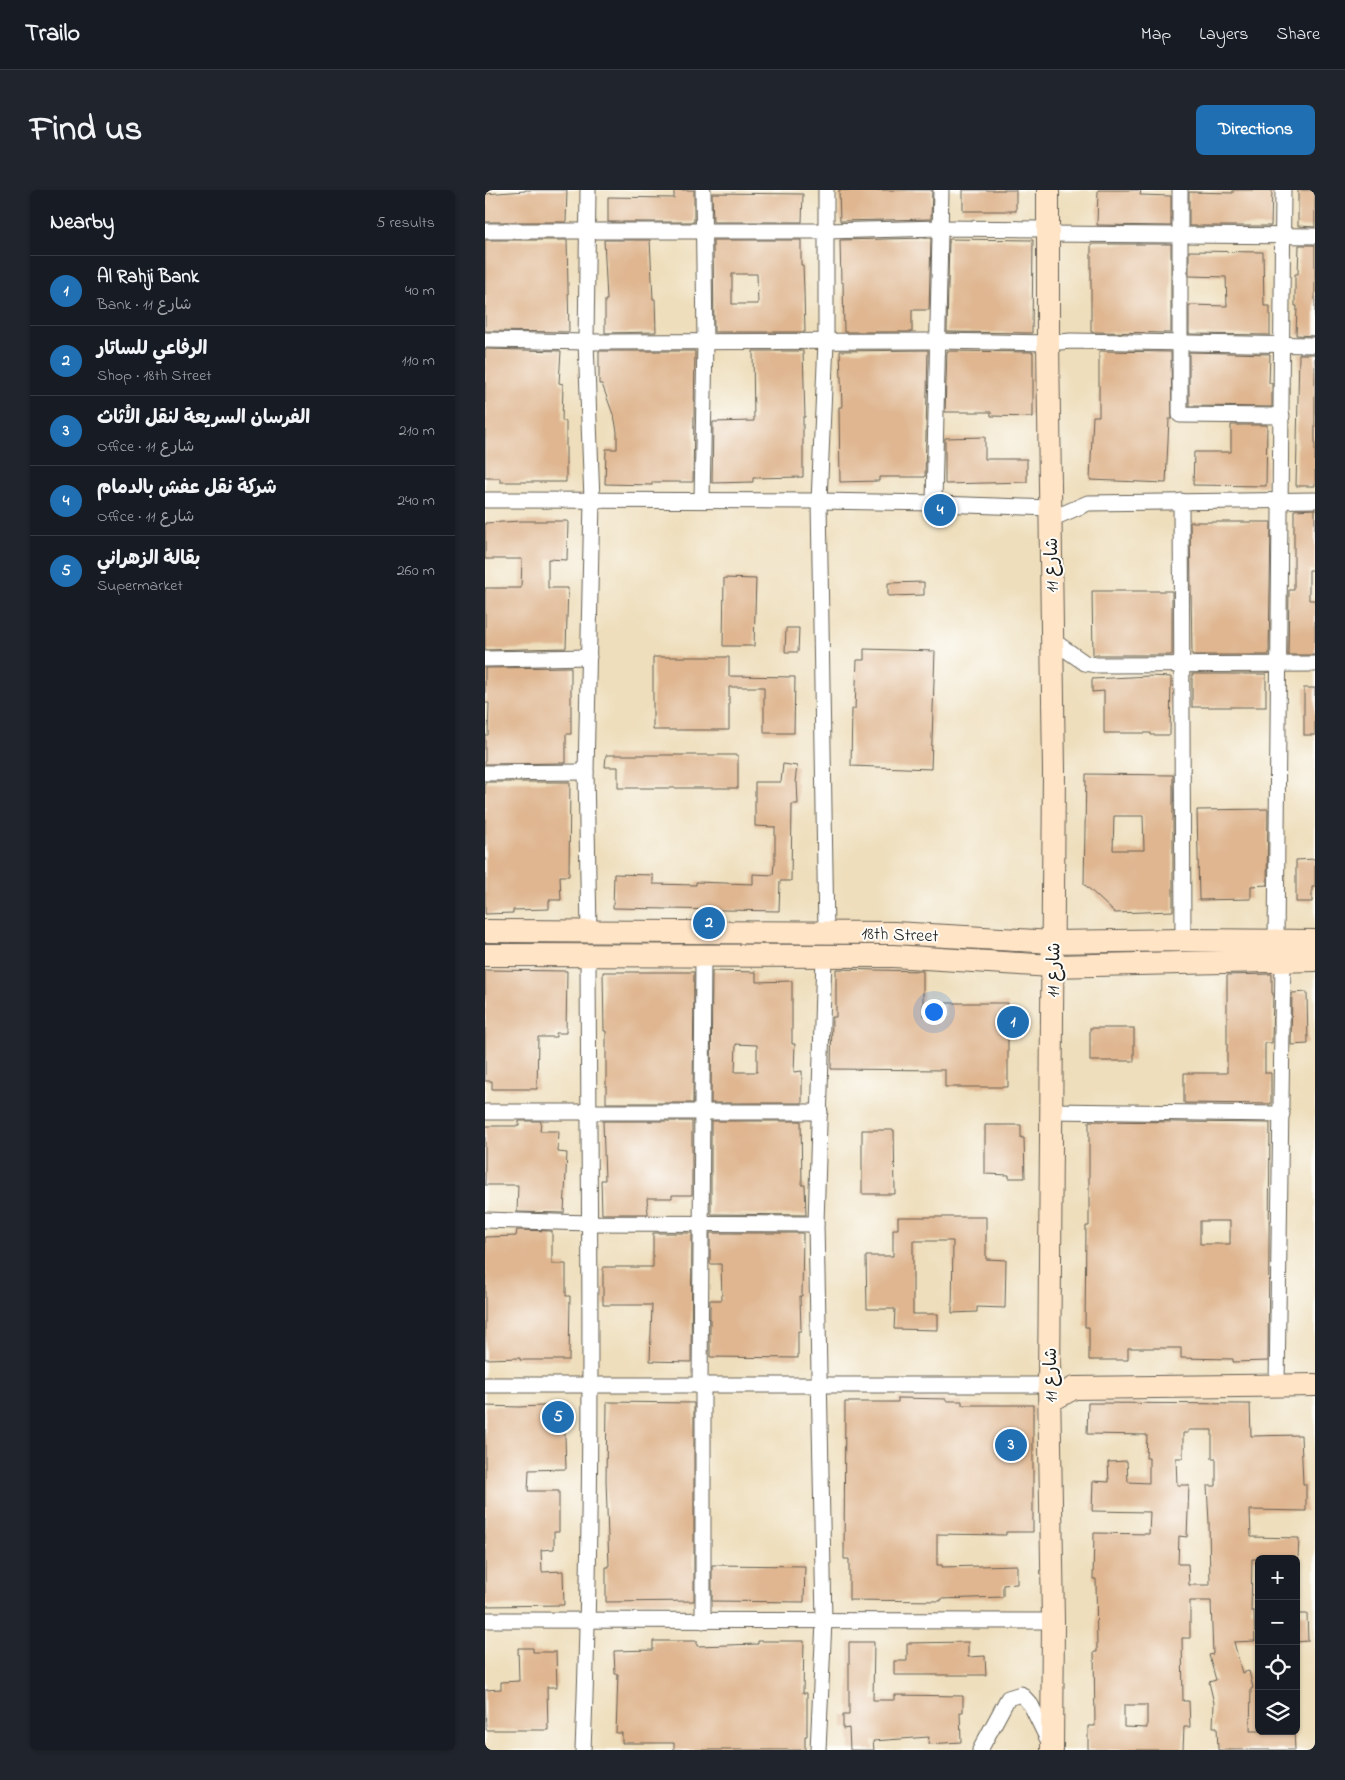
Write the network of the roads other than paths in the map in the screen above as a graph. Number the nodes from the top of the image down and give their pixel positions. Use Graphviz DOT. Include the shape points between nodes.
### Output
graph roads {
  1 [pos="588,190"];
  2 [pos="703,190"];
  3 [pos="826,190"];
  4 [pos="941,190"];
  5 [pos="1048,190"];
  6 [pos="1180,190"];
  7 [pos="1283,190"];
  8 [pos="940,228"];
  9 [pos="485,231"];
  10 [pos="703,231"];
  11 [pos="827,231"];
  12 [pos="588,232"];
  13 [pos="1047,232"];
  14 [pos="1180,235"];
  15 [pos="1283,236"];
  16 [pos="1315,236"];
  17 [pos="485,340"];
  18 [pos="705,341"];
  19 [pos="936,341"];
  20 [pos="586,342"];
  21 [pos="825,342"];
  22 [pos="1047,343"];
  23 [pos="1181,344"];
  24 [pos="1315,345"];
  25 [pos="1282,346"];
  26 [pos="1281,416"];
  27 [pos="485,500"];
  28 [pos="592,500"];
  29 [pos="702,500"];
  30 [pos="1280,500"];
  31 [pos="1315,500"];
  32 [pos="819,501"];
  33 [pos="1181,501"];
  34 [pos="934,503"];
  35 [pos="1051,513"];
  36 [pos="1051,640"];
  37 [pos="589,657"];
  38 [pos="485,659"];
  39 [pos="1279,663"];
  40 [pos="1181,664"];
  41 [pos="1315,664"];
  42 [pos="586,772"];
  43 [pos="485,773"];
  44 [pos="485,931"];
  45 [pos="589,931"];
  46 [pos="825,933"];
  47 [pos="1183,940"];
  48 [pos="1315,941"];
  49 [pos="1053,942"];
  50 [pos="1280,951"];
  51 [pos="485,955"];
  52 [pos="588,956"];
  53 [pos="703,956"];
  54 [pos="824,956"];
  55 [pos="1315,960"];
  56 [pos="1052,966"];
  57 [pos="589,1111"];
  58 [pos="703,1111"];
  59 [pos="1051,1111"];
  60 [pos="485,1112"];
  61 [pos="820,1112"];
  62 [pos="1282,1114"];
  63 [pos="485,1220"];
  64 [pos="702,1222"];
  65 [pos="590,1223"];
  66 [pos="817,1224"];
  67 [pos="485,1385"];
  68 [pos="1277,1385"];
  69 [pos="1315,1385"];
  70 [pos="590,1386"];
  71 [pos="701,1386"];
  72 [pos="820,1386"];
  73 [pos="1049,1393"];
  74 [pos="485,1620"];
  75 [pos="588,1621"];
  76 [pos="703,1621"];
  77 [pos="824,1621"];
  78 [pos="1053,1621"];
  79 [pos="583,1750"];
  80 [pos="818,1750"];
  81 [pos="980,1750"];
  82 [pos="1052,1750"];
  1 -- 12 [label="street"];
  2 -- 10 [label="street"];
  3 -- 11 [label="street"];
  4 -- 8 [label="street"];
  5 -- 13 [label="street, شارع 11"];
  6 -- 14 [label="street"];
  7 -- 15 [label="street"];
  8 -- 11 [label="street"];
  8 -- 13 [label="street"];
  8 -- 19 [label="street"];
  9 -- 12 [label="street"];
  10 -- 11 [label="street"];
  10 -- 12 [label="street"];
  10 -- 18 [label="street"];
  11 -- 21 [label="street"];
  12 -- 20 [label="street"];
  13 -- 14 [label="street"];
  13 -- 22 [label="street, شارع 11"];
  14 -- 15 [label="street"];
  14 -- 23 [label="street"];
  15 -- 16 [label="street"];
  15 -- 25 [label="street"];
  17 -- 20 [label="street"];
  18 -- 20 [label="street"];
  18 -- 21 [label="street"];
  18 -- 29 [label="street"];
  19 -- 21 [label="street"];
  19 -- 22 [label="street"];
  19 -- 34 [label="street"];
  20 -- 28 [label="street"];
  21 -- 32 [label="street"];
  22 -- 23 [label="street"];
  22 -- 35 [label="street, شارع 11"];
  23 -- 25 [label="street"];
  23 -- 26 [label="street" via="1180,415"];
  24 -- 25 [label="street"];
  25 -- 26 [label="street"];
  26 -- 30 [label="street"];
  27 -- 28 [label="street"];
  28 -- 29 [label="street"];
  28 -- 37 [label="street"];
  29 -- 32 [label="street"];
  30 -- 31 [label="street"];
  30 -- 33 [label="street"];
  30 -- 39 [label="street"];
  32 -- 34 [label="street"];
  32 -- 46 [label="street"];
  33 -- 35 [label="street" via="1088,503"];
  33 -- 40 [label="street"];
  34 -- 35 [label="street"];
  35 -- 36 [label="street, شارع 11"];
  36 -- 40 [label="street" via="1085,663"];
  36 -- 49 [label="street, شارع 11"];
  37 -- 38 [label="street"];
  37 -- 42 [label="street"];
  39 -- 40 [label="street"];
  39 -- 41 [label="street"];
  39 -- 50 [label="street"];
  40 -- 47 [label="street"];
  42 -- 43 [label="street"];
  42 -- 45 [label="street"];
  44 -- 45 [label="street, 18th Street"];
  45 -- 46 [label="street, 18th Street"];
  46 -- 49 [label="street, 18th Street" via="894,933"];
  47 -- 49 [label="street, 18th Street"];
  47 -- 50 [label="street, 18th Street"];
  48 -- 50 [label="street, 18th Street"];
  49 -- 56 [label="street, شارع 11"];
  50 -- 55 [label="street"];
  50 -- 56 [label="street"];
  50 -- 62 [label="street"];
  51 -- 52 [label="street"];
  52 -- 53 [label="street"];
  52 -- 57 [label="street"];
  53 -- 54 [label="street"];
  53 -- 58 [label="street"];
  54 -- 56 [label="street" via="931,958"];
  54 -- 61 [label="street"];
  56 -- 59 [label="street, شارع 11"];
  57 -- 58 [label="street"];
  57 -- 60 [label="street"];
  57 -- 65 [label="street"];
  58 -- 61 [label="street"];
  58 -- 64 [label="street"];
  59 -- 62 [label="street"];
  59 -- 73 [label="street, شارع 11"];
  61 -- 66 [label="street"];
  62 -- 68 [label="street"];
  63 -- 65 [label="street"];
  64 -- 65 [label="street"];
  64 -- 66 [label="street"];
  64 -- 71 [label="street"];
  65 -- 70 [label="street"];
  66 -- 72 [label="street"];
  67 -- 70 [label="street"];
  68 -- 69 [label="street"];
  68 -- 73 [label="street" via="1074,1388"];
  70 -- 71 [label="street"];
  70 -- 75 [label="street"];
  71 -- 72 [label="street"];
  71 -- 76 [label="street"];
  72 -- 73 [label="street"];
  72 -- 77 [label="street"];
  73 -- 78 [label="street, شارع 11"];
  74 -- 75 [label="street"];
  75 -- 76 [label="street"];
  75 -- 79 [label="street"];
  76 -- 77 [label="street"];
  77 -- 78 [label="street"];
  77 -- 80 [label="street"];
  78 -- 82 [label="street, شارع 11"];
  81 -- 82 [label="street" via="1009,1698 1021,1694 1031,1705"];
}
